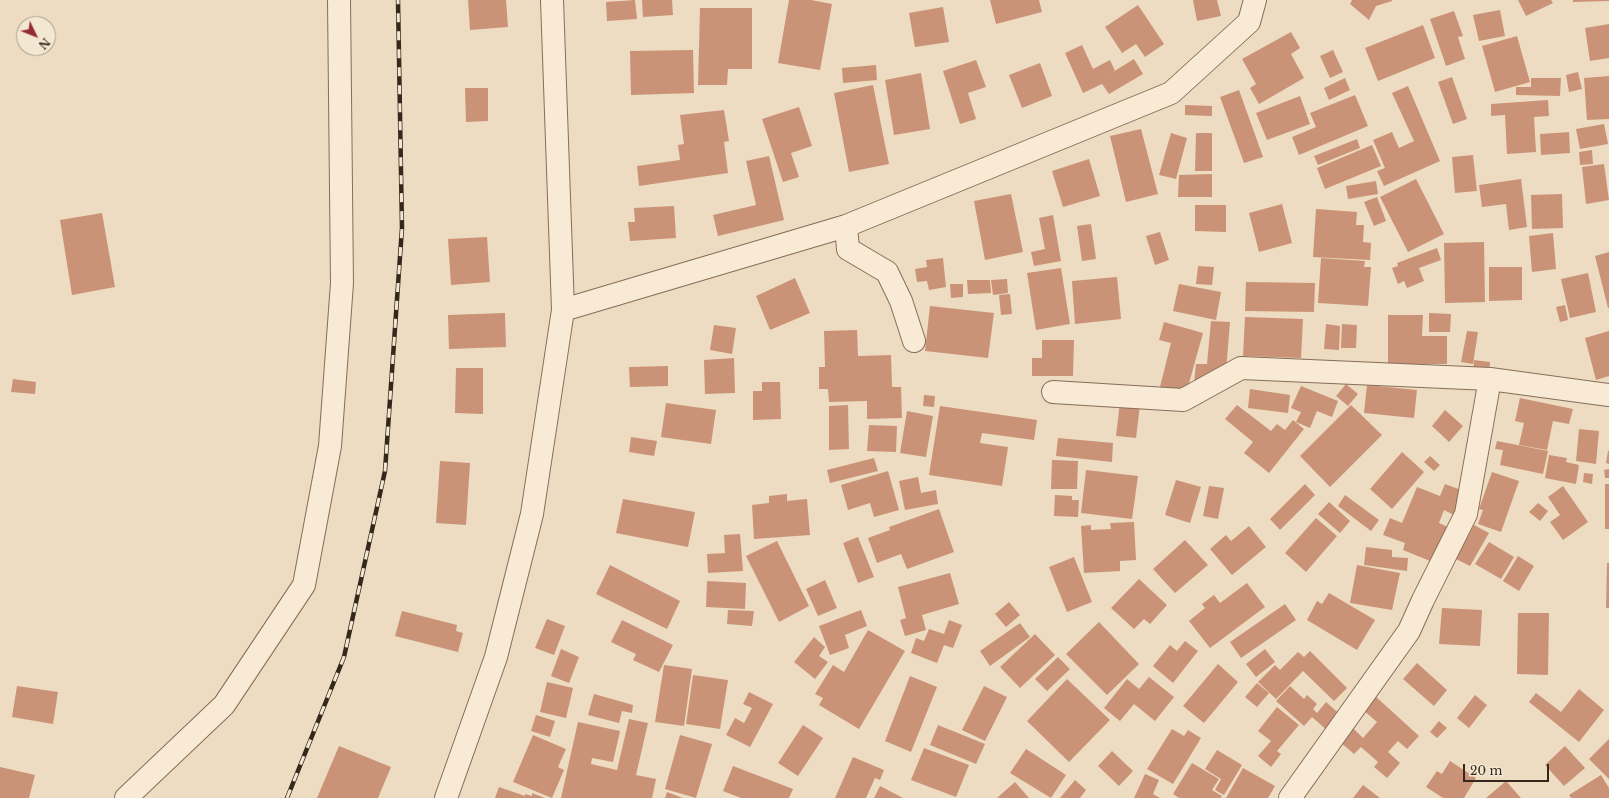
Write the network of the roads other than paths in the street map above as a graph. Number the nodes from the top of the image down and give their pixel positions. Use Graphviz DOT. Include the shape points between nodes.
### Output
graph roads {
  1 [pos="339,0"];
  2 [pos="552,0"];
  3 [pos="1255,0"];
  4 [pos="846,226"];
  5 [pos="563,310"];
  6 [pos="914,341"];
  7 [pos="1490,379"];
  8 [pos="1053,392"];
  9 [pos="1609,396"];
  10 [pos="126,798"];
  11 [pos="446,798"];
  12 [pos="1290,798"];
  1 -- 10 [label="street" via="342,283 330,446 304,584 224,705"];
  2 -- 5 [label="street"];
  3 -- 4 [label="street" via="1249,22 1171,93"];
  4 -- 5 [label="street"];
  4 -- 6 [label="street" via="848,249 887,272 901,301"];
  5 -- 11 [label="street" via="532,514 496,657"];
  7 -- 8 [label="street" via="1241,368 1183,400"];
  7 -- 9 [label="street"];
  7 -- 12 [label="street" via="1466,514 1409,631"];
}
